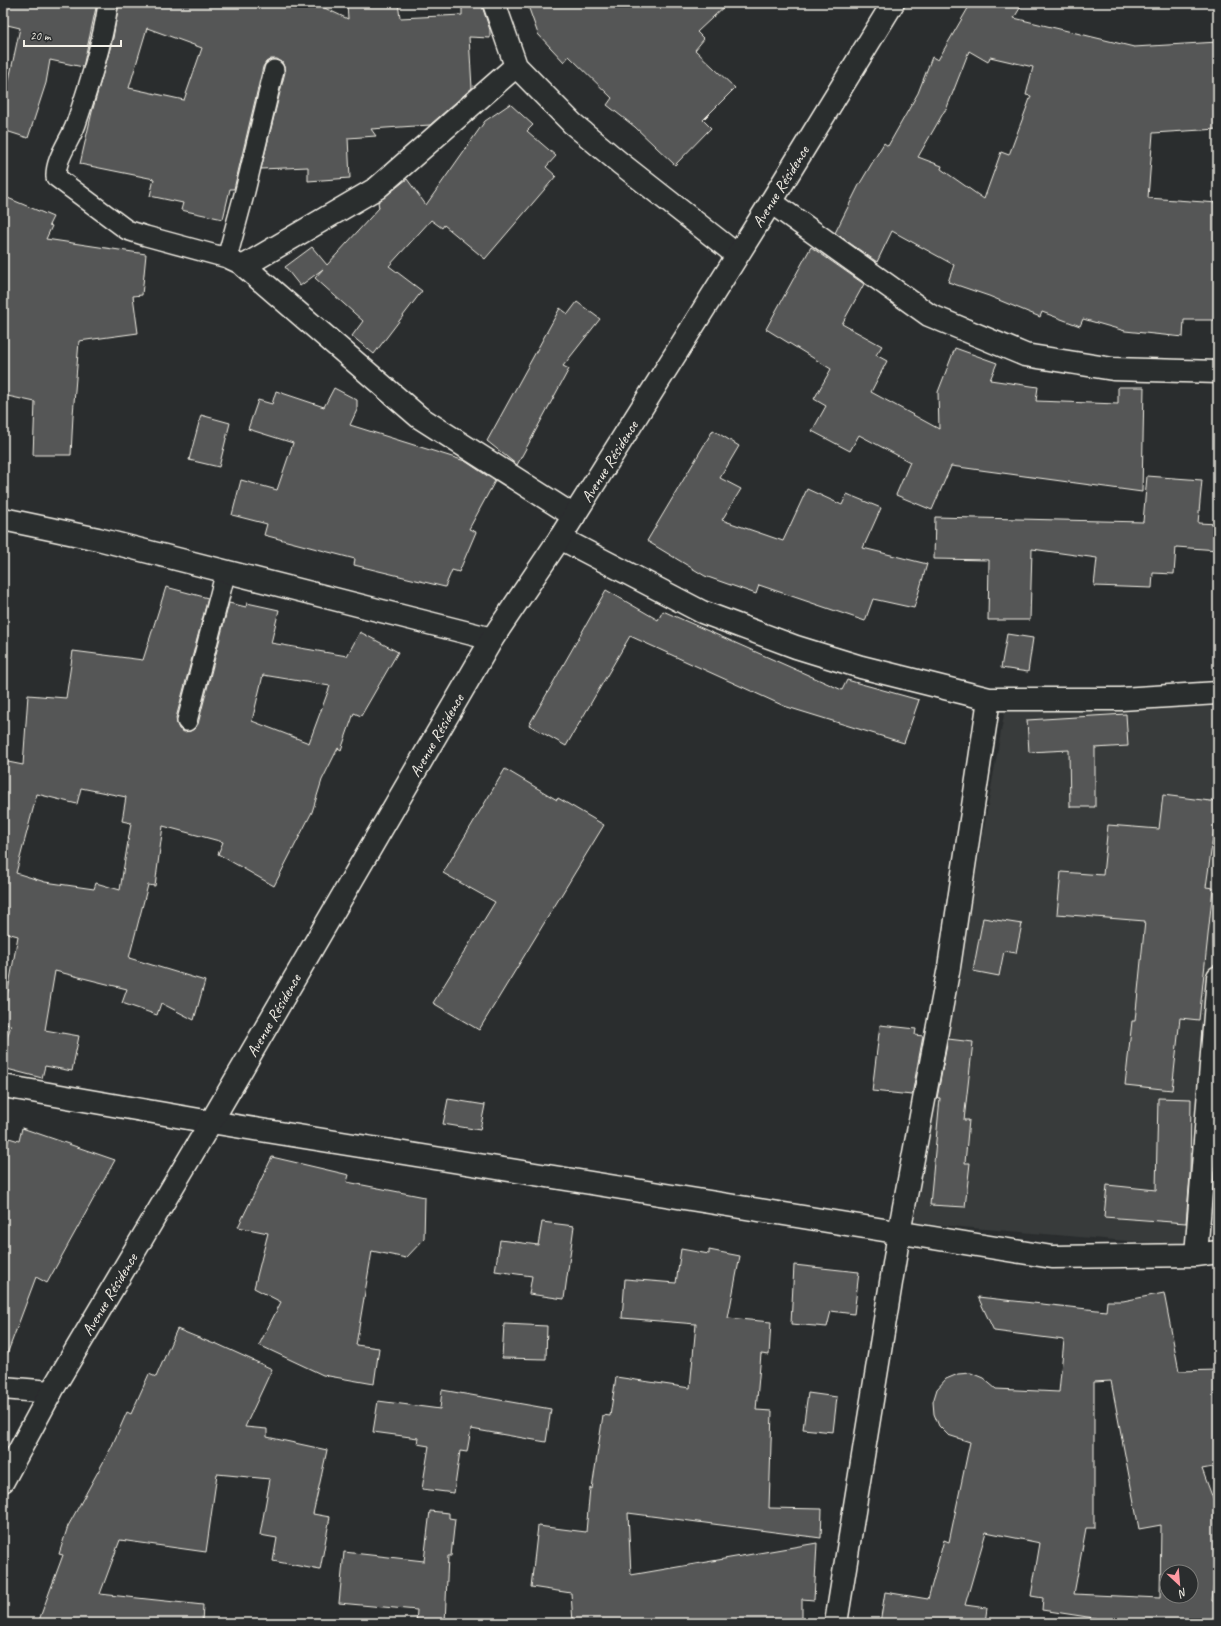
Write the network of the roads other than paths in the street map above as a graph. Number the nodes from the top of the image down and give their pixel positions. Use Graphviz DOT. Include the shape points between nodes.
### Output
graph roads {
  1 [pos="494,3"];
  2 [pos="893,3"];
  3 [pos="108,5"];
  4 [pos="516,66"];
  5 [pos="274,70"];
  6 [pos="770,202"];
  7 [pos="737,255"];
  8 [pos="235,262"];
  9 [pos="1218,372"];
  10 [pos="574,516"];
  11 [pos="3,519"];
  12 [pos="560,538"];
  13 [pos="226,571"];
  14 [pos="492,639"];
  15 [pos="1218,693"];
  16 [pos="990,699"];
  17 [pos="187,721"];
  18 [pos="1218,978"];
  19 [pos="3,1086"];
  20 [pos="211,1122"];
  21 [pos="899,1233"];
  22 [pos="1218,1252"];
  23 [pos="1196,1255"];
  24 [pos="3,1388"];
  25 [pos="51,1392"];
  26 [pos="3,1481"];
  27 [pos="836,1623"];
  1 -- 4 [label="street"];
  2 -- 6 [label="street, Avenue Résidence"];
  3 -- 8 [label="lane" via="104,28 76,125 56,169 56,177 127,230"];
  4 -- 7 [label="street" via="572,123 620,164"];
  4 -- 8 [label="street" via="377,188"];
  5 -- 8 [label="lane" via="245,191"];
  6 -- 7 [label="street, Avenue Résidence"];
  6 -- 9 [label="street" via="929,315 1025,355 1113,369"];
  7 -- 10 [label="street, Avenue Résidence"];
  8 -- 10 [label="street" via="419,417"];
  10 -- 12 [label="street, Avenue Résidence"];
  11 -- 13 [label="street" via="98,539"];
  12 -- 14 [label="street, Avenue Résidence"];
  12 -- 16 [label="street" via="702,612 789,645 861,667"];
  13 -- 14 [label="street"];
  13 -- 17 [label="lane"];
  14 -- 20 [label="street, Avenue Résidence"];
  15 -- 16 [label="street" via="1121,699"];
  16 -- 21 [label="street" via="949,967"];
  18 -- 23 [label="street"];
  19 -- 20 [label="street"];
  20 -- 21 [label="street"];
  20 -- 25 [label="street, Avenue Résidence"];
  21 -- 23 [label="street" via="1052,1257"];
  21 -- 27 [label="street"];
  22 -- 23 [label="street"];
  24 -- 25 [label="street"];
  25 -- 26 [label="street, Avenue Résidence"];
}
